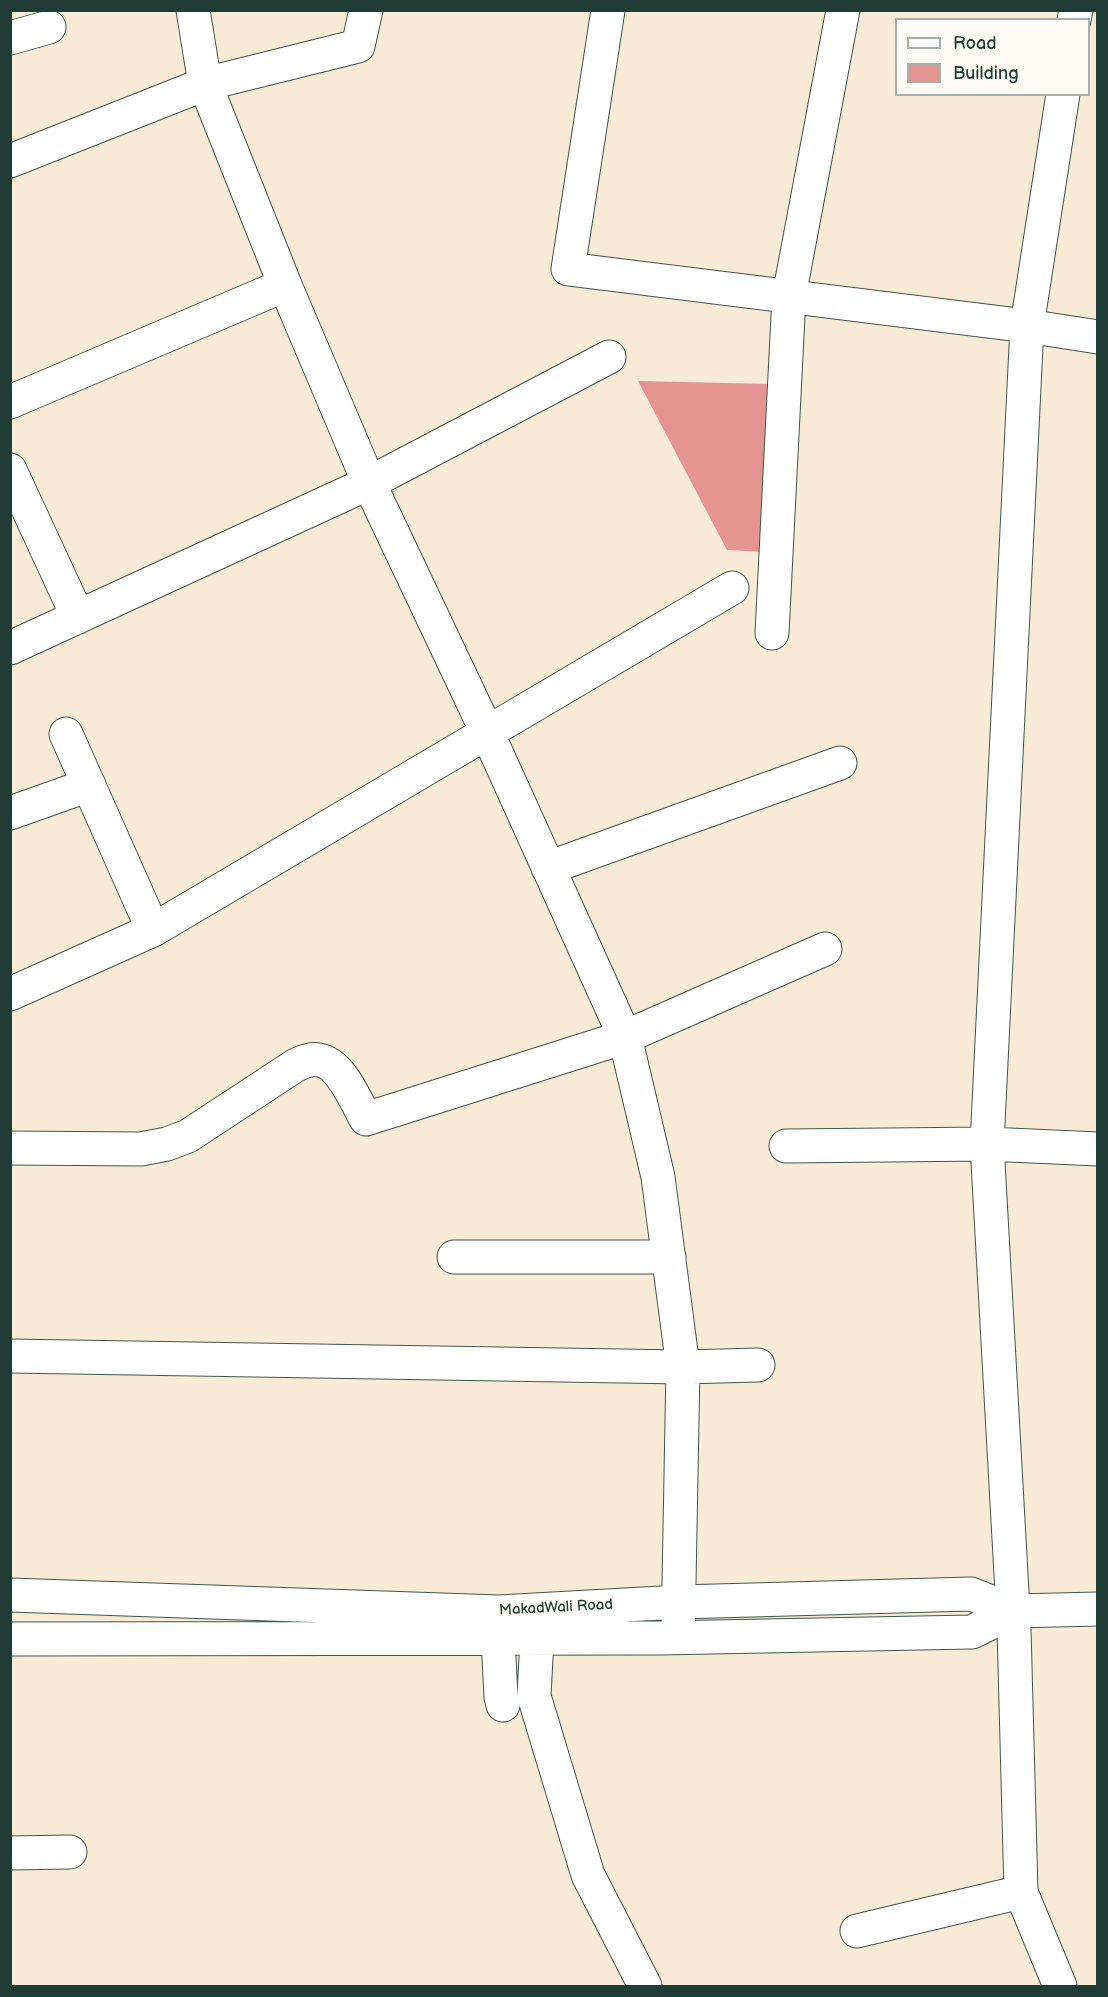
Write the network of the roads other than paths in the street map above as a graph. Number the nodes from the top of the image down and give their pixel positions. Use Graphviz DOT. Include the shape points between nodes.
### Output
graph roads {
  1 [pos="193,10"];
  2 [pos="366,10"];
  3 [pos="608,10"];
  4 [pos="843,10"];
  5 [pos="49,27"];
  6 [pos="10,38"];
  7 [pos="205,84"];
  8 [pos="1063,96"];
  9 [pos="10,161"];
  10 [pos="285,285"];
  11 [pos="789,296"];
  12 [pos="1027,326"];
  13 [pos="1098,336"];
  14 [pos="609,357"];
  15 [pos="10,402"];
  16 [pos="10,470"];
  17 [pos="369,483"];
  18 [pos="732,588"];
  19 [pos="78,617"];
  20 [pos="772,633"];
  21 [pos="10,648"];
  22 [pos="488,732"];
  23 [pos="66,734"];
  24 [pos="840,763"];
  25 [pos="89,785"];
  26 [pos="10,813"];
  27 [pos="548,868"];
  28 [pos="153,930"];
  29 [pos="825,949"];
  30 [pos="10,994"];
  31 [pos="625,1037"];
  32 [pos="987,1144"];
  33 [pos="786,1146"];
  34 [pos="10,1148"];
  35 [pos="1098,1149"];
  36 [pos="454,1257"];
  37 [pos="669,1257"];
  38 [pos="10,1356"];
  39 [pos="758,1365"];
  40 [pos="683,1367"];
  41 [pos="10,1595"];
  42 [pos="679,1602"];
  43 [pos="1098,1609"];
  44 [pos="1014,1611"];
  45 [pos="678,1637"];
  46 [pos="498,1638"];
  47 [pos="537,1638"];
  48 [pos="10,1639"];
  49 [pos="503,1705"];
  50 [pos="70,1852"];
  51 [pos="10,1853"];
  52 [pos="1021,1892"];
  53 [pos="857,1931"];
  54 [pos="645,1986"];
  55 [pos="1060,1986"];
  1 -- 7 [label="street"];
  2 -- 7 [label="street" via="358,46"];
  3 -- 11 [label="street" via="568,269"];
  4 -- 11 [label="street"];
  5 -- 6 [label="street"];
  7 -- 9 [label="street"];
  7 -- 10 [label="street"];
  8 -- 12 [label="street"];
  10 -- 15 [label="street"];
  10 -- 17 [label="street"];
  11 -- 12 [label="street"];
  11 -- 20 [label="street"];
  12 -- 13 [label="street"];
  12 -- 32 [label="street"];
  14 -- 17 [label="street"];
  16 -- 19 [label="street"];
  17 -- 19 [label="street"];
  17 -- 22 [label="street"];
  18 -- 22 [label="street"];
  19 -- 21 [label="street"];
  22 -- 27 [label="street"];
  22 -- 28 [label="street"];
  23 -- 25 [label="street"];
  24 -- 27 [label="street"];
  25 -- 26 [label="street"];
  25 -- 28 [label="street"];
  27 -- 31 [label="street"];
  28 -- 30 [label="street"];
  29 -- 31 [label="street"];
  31 -- 34 [label="street" via="366,1119 341,1074 329,1064 308,1060 188,1136 167,1144 141,1149"];
  31 -- 37 [label="street" via="658,1178"];
  32 -- 33 [label="street"];
  32 -- 35 [label="street"];
  32 -- 44 [label="street"];
  36 -- 37 [label="street"];
  37 -- 40 [label="street"];
  38 -- 40 [label="street"];
  39 -- 40 [label="street"];
  40 -- 42 [label="street"];
  41 -- 42 [label="street, MakadWali Road" via="500,1612"];
  42 -- 44 [label="street, MakadWali Road" via="971,1594"];
  42 -- 45 [label="street"];
  43 -- 44 [label="street, MakadWali Road"];
  44 -- 45 [label="street" via="972,1632"];
  44 -- 52 [label="street"];
  45 -- 47 [label="street"];
  46 -- 47 [label="street"];
  46 -- 48 [label="street"];
  46 -- 49 [label="street"];
  47 -- 54 [label="street" via="534,1696 588,1875"];
  50 -- 51 [label="street"];
  52 -- 53 [label="street"];
  52 -- 55 [label="street"];
}
